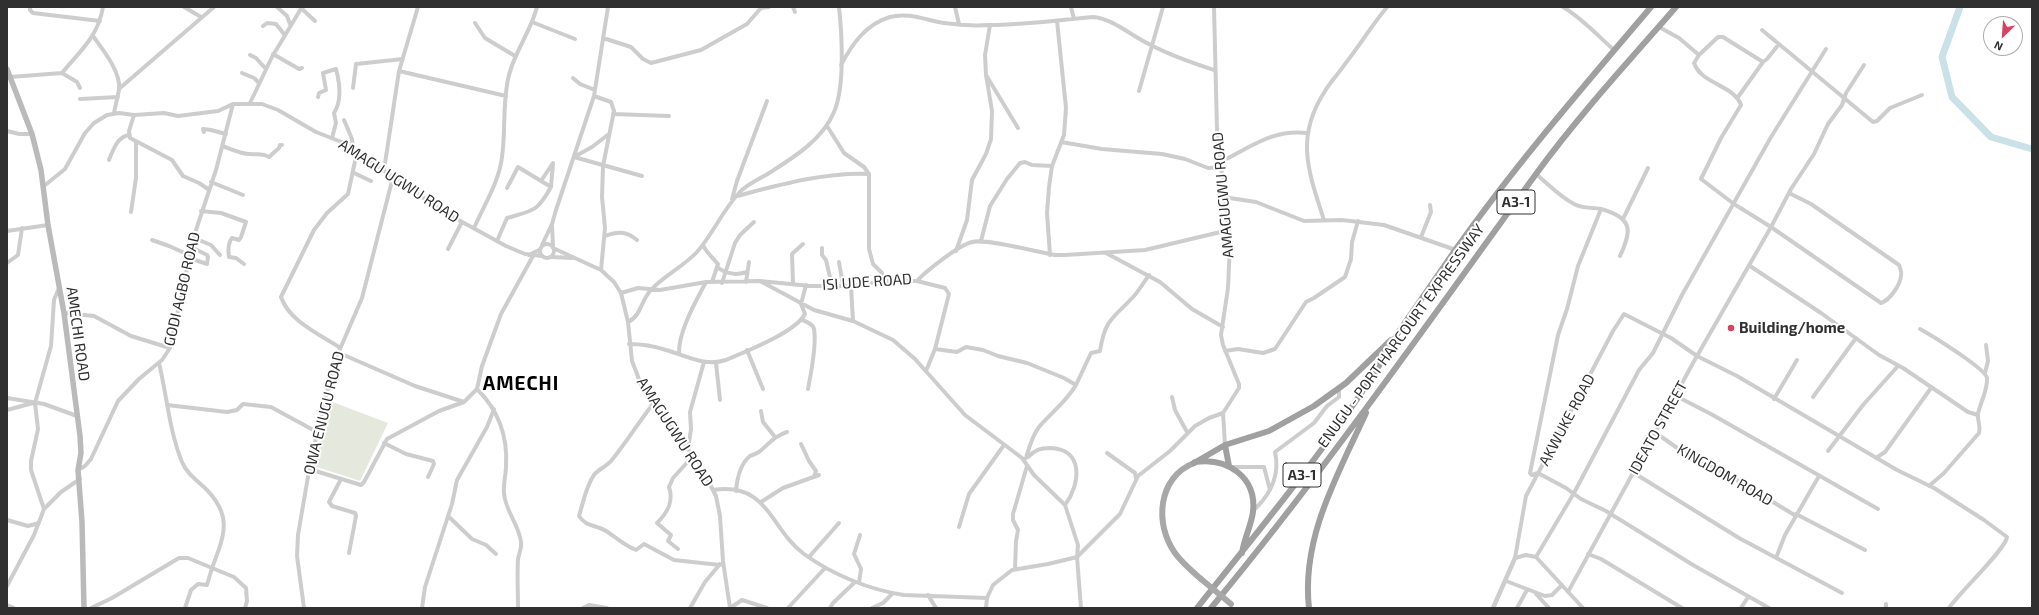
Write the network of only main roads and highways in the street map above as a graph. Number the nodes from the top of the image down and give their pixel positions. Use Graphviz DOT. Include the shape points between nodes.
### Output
graph roads {
  1 [pos="1651,7"];
  2 [pos="1676,7"];
  3 [pos="7,69"];
  4 [pos="1397,334"];
  5 [pos="1369,406"];
  6 [pos="1225,446"];
  7 [pos="1194,462"];
  8 [pos="1230,466"];
  9 [pos="1242,553"];
  10 [pos="1233,606"];
  11 [pos="84,608"];
  12 [pos="1197,608"];
  13 [pos="1211,608"];
  14 [pos="1309,608"];
  1 -- 4 [label="highway, ENUGU - PORT HARCOURT EXPRESSWAY / A3-1" via="1570,102 1456,250"];
  2 -- 5 [label="highway, ENUGU - PORT HARCOURT EXPRESSWAY / A3-1" via="1536,174"];
  3 -- 11 [label="main road, AMECHI ROAD" via="32,134 44,186 48,225 64,313 81,453 78,470"];
  4 -- 6 [label="highway" via="1339,388 1290,420 1268,431"];
  4 -- 9 [label="highway, ENUGU - PORT HARCOURT EXPRESSWAY / A3-1" via="1375,372 1324,445"];
  5 -- 13 [label="highway, ENUGU - PORT HARCOURT EXPRESSWAY / A3-1" via="1258,552"];
  5 -- 14 [label="highway" via="1328,495 1318,524 1309,566"];
  6 -- 7 [label="highway"];
  6 -- 8 [label="highway"];
  7 -- 8 [label="highway" via="1208,461"];
  7 -- 10 [label="main road, bridge" via="1178,472 1168,486 1163,505 1165,533 1175,552 1201,579"];
  8 -- 9 [label="highway" via="1247,483 1253,503 1253,513"];
  9 -- 12 [label="highway, ENUGU - PORT HARCOURT EXPRESSWAY / A3-1"];
}
